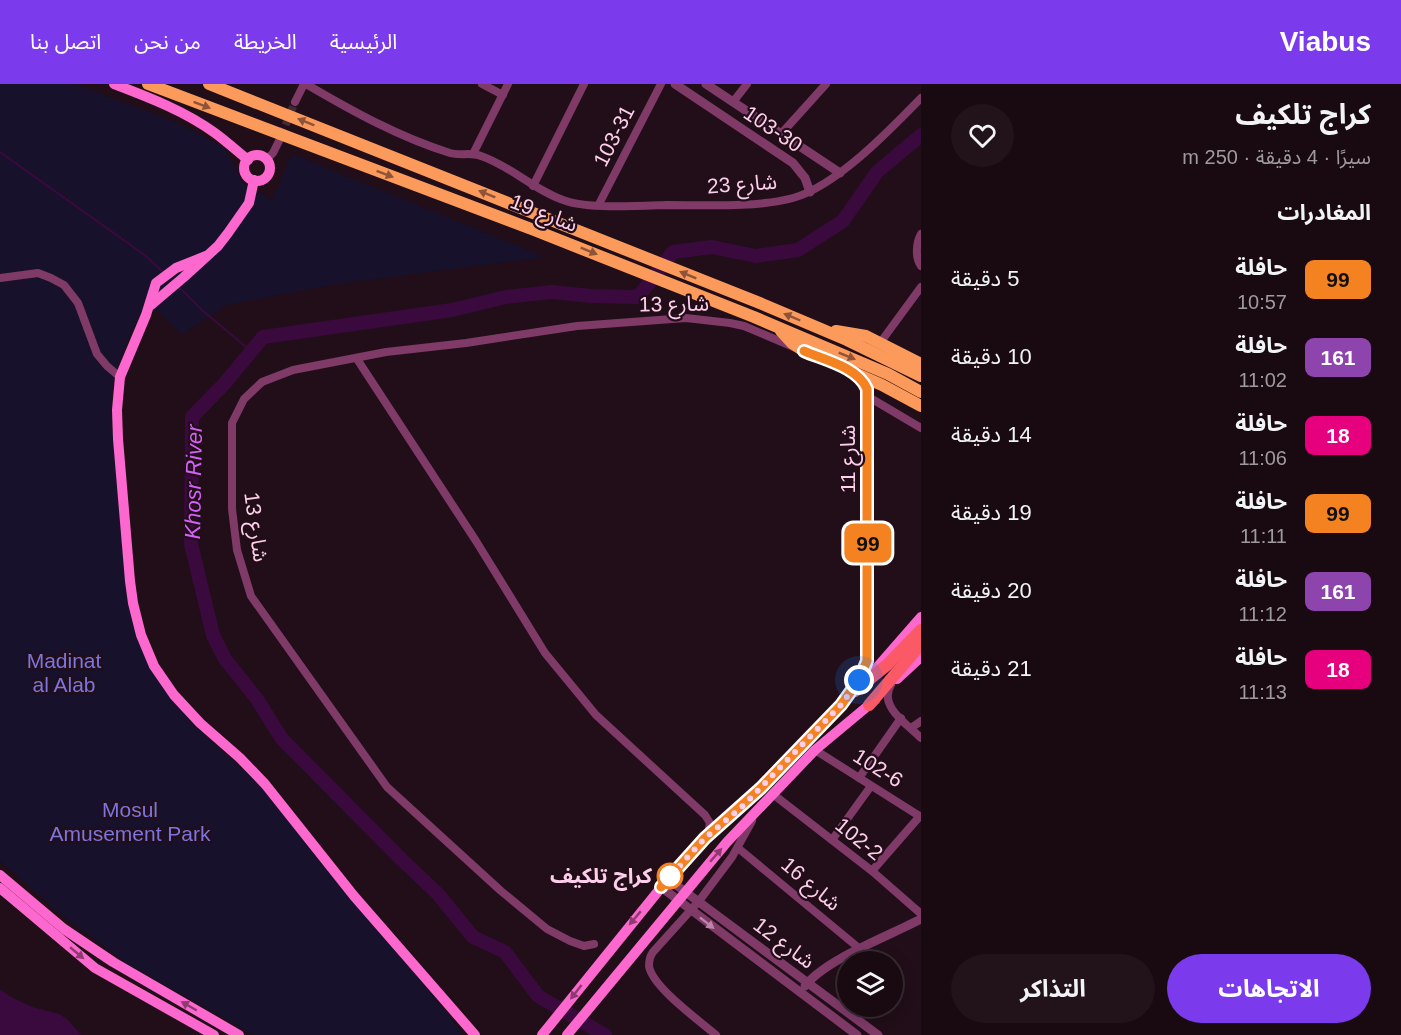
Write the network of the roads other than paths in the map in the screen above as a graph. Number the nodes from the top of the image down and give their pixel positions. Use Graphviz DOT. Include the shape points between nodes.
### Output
graph roads {
  1 [pos="114,84"];
  2 [pos="148,84"];
  3 [pos="210,84"];
  4 [pos="305,84"];
  5 [pos="483,84"];
  6 [pos="508,84"];
  7 [pos="584,84"];
  8 [pos="661,84"];
  9 [pos="675,84"];
  10 [pos="705,84"];
  11 [pos="747,84"];
  12 [pos="826,84"];
  13 [pos="503,95"];
  14 [pos="921,98"];
  15 [pos="295,102"];
  16 [pos="734,102"];
  17 [pos="759,119"];
  18 [pos="748,133"];
  19 [pos="781,134"];
  20 [pos="279,141"];
  21 [pos="473,154"];
  22 [pos="248,159"];
  23 [pos="267,159"];
  24 [pos="840,173"];
  25 [pos="254,180"];
  26 [pos="533,186"];
  27 [pos="810,192"];
  28 [pos="599,204"];
  29 [pos="921,234"];
  30 [pos="206,256"];
  31 [pos="921,266"];
  32 [pos="0,278"];
  33 [pos="921,287"];
  34 [pos="148,310"];
  35 [pos="770,324"];
  36 [pos="817,328"];
  37 [pos="880,343"];
  38 [pos="804,351"];
  39 [pos="357,359"];
  40 [pos="921,364"];
  41 [pos="850,371"];
  42 [pos="921,376"];
  43 [pos="120,377"];
  44 [pos="921,392"];
  45 [pos="867,396"];
  46 [pos="921,406"];
  47 [pos="921,428"];
  48 [pos="921,617"];
  49 [pos="921,630"];
  50 [pos="921,644"];
  51 [pos="921,657"];
  52 [pos="892,683"];
  53 [pos="855,691"];
  54 [pos="841,705"];
  55 [pos="867,707"];
  56 [pos="892,709"];
  57 [pos="901,718"];
  58 [pos="921,721"];
  59 [pos="911,728"];
  60 [pos="921,738"];
  61 [pos="815,750"];
  62 [pos="859,778"];
  63 [pos="871,786"];
  64 [pos="774,795"];
  65 [pos="761,808"];
  66 [pos="705,814"];
  67 [pos="732,815"];
  68 [pos="920,816"];
  69 [pos="705,838"];
  70 [pos="832,840"];
  71 [pos="738,848"];
  72 [pos="872,872"];
  73 [pos="0,875"];
  74 [pos="665,883"];
  75 [pos="0,888"];
  76 [pos="682,896"];
  77 [pos="699,901"];
  78 [pos="691,910"];
  79 [pos="921,914"];
  80 [pos="594,944"];
  81 [pos="860,949"];
  82 [pos="807,983"];
  83 [pos="800,993"];
  84 [pos="467,1030"];
  85 [pos="214,1035"];
  86 [pos="239,1035"];
  87 [pos="475,1035"];
  88 [pos="542,1035"];
  89 [pos="567,1035"];
  90 [pos="716,1035"];
  91 [pos="857,1035"];
  92 [pos="878,1035"];
  1 -- 22 [label="main road" via="183,114"];
  2 -- 35 [label="highway, شارع 19, one-way"];
  36 -- 3 [label="highway, شارع 19, one-way"];
  4 -- 15 [label="street"];
  4 -- 21 [label="street, شارع 23" via="384,127 449,153"];
  5 -- 13 [label="street"];
  6 -- 13 [label="street"];
  7 -- 26 [label="street"];
  8 -- 28 [label="street, 103-31"];
  9 -- 18 [label="street, 103-30"];
  10 -- 16 [label="street"];
  11 -- 16 [label="street"];
  12 -- 19 [label="street"];
  13 -- 21 [label="street"];
  14 -- 24 [label="street, شارع 23"];
  16 -- 17 [label="street"];
  17 -- 18 [label="street"];
  17 -- 19 [label="street"];
  18 -- 27 [label="street, 103-30" via="798,167"];
  19 -- 24 [label="street"];
  20 -- 23 [label="street"];
  21 -- 26 [label="street, شارع 23"];
  22 -- 23 [label="main road" via="260,155"];
  22 -- 25 [label="main road" via="245,171"];
  23 -- 25 [label="main road" via="268,176"];
  24 -- 27 [label="street, شارع 23"];
  25 -- 30 [label="main road" via="242,215"];
  26 -- 28 [label="street, شارع 23" via="569,202"];
  27 -- 28 [label="street, شارع 23" via="766,203"];
  29 -- 31 [label="street" via="917,260"];
  30 -- 34 [label="main road"];
  30 -- 34 [label="main road" via="159,279"];
  32 -- 43 [label="street" via="38,273 64,285 78,303 97,354"];
  33 -- 37 [label="street"];
  34 -- 43 [label="main road"];
  35 -- 38 [label="highway"];
  35 -- 44 [label="highway, شارع 19, one-way"];
  36 -- 37 [label="highway" via="859,334"];
  36 -- 42 [label="highway, شارع 19"];
  37 -- 40 [label="highway"];
  38 -- 39 [label="street, شارع 13" via="744,326 686,318 550,329"];
  38 -- 41 [label="street"];
  39 -- 66 [label="street" via="545,653 596,715"];
  39 -- 80 [label="street, شارع 13" via="293,370 262,382 244,399 232,423 232,509 237,550 251,596 387,787 547,929 584,946"];
  41 -- 45 [label="street, شارع 11" via="864,382"];
  41 -- 46 [label="highway"];
  43 -- 84 [label="main road" via="118,439 130,581 136,619 154,666 200,723 265,784"];
  45 -- 47 [label="street"];
  45 -- 54 [label="street, شارع 11" via="867,661"];
  48 -- 53 [label="main road, شارع 11"];
  49 -- 53 [label="main road"];
  50 -- 55 [label="main road"];
  51 -- 52 [label="main road"];
  52 -- 55 [label="main road"];
  52 -- 56 [label="street" via="887,698"];
  53 -- 54 [label="main road, شارع 11"];
  54 -- 67 [label="main road, شارع 11"];
  55 -- 56 [label="street"];
  55 -- 61 [label="main road"];
  56 -- 57 [label="street"];
  57 -- 59 [label="street"];
  57 -- 62 [label="street"];
  58 -- 59 [label="street"];
  59 -- 60 [label="street"];
  61 -- 62 [label="street, 102-6"];
  61 -- 64 [label="main road"];
  62 -- 63 [label="street, 102-6"];
  63 -- 68 [label="street, 102-6"];
  63 -- 70 [label="street"];
  64 -- 65 [label="main road"];
  64 -- 70 [label="street, 102-2"];
  65 -- 71 [label="street"];
  76 -- 65 [label="main road, one-way"];
  66 -- 67 [label="street" via="719,819"];
  66 -- 69 [label="street" via="710,823"];
  67 -- 69 [label="main road, شارع 11"];
  68 -- 72 [label="street"];
  69 -- 74 [label="main road, شارع 11"];
  70 -- 72 [label="street, 102-2"];
  71 -- 77 [label="street"];
  71 -- 81 [label="street, شارع 16"];
  72 -- 79 [label="street, 102-2"];
  86 -- 73 [label="main road, one-way" via="64,929"];
  74 -- 76 [label="street, شارع 12"];
  74 -- 88 [label="main road, شارع 11, one-way"];
  75 -- 85 [label="main road, one-way" via="95,968"];
  76 -- 77 [label="street, شارع 12"];
  76 -- 78 [label="street, شارع 12"];
  76 -- 89 [label="main road"];
  77 -- 78 [label="street"];
  77 -- 82 [label="street, شارع 12"];
  78 -- 83 [label="street, شارع 12, one-way"];
  78 -- 90 [label="street" via="653,952 649,966 664,990"];
  79 -- 81 [label="street" via="907,927"];
  81 -- 82 [label="street"];
  82 -- 83 [label="street"];
  82 -- 92 [label="street, شارع 12"];
  83 -- 91 [label="street, شارع 12"];
  84 -- 87 [label="main road"];
}
